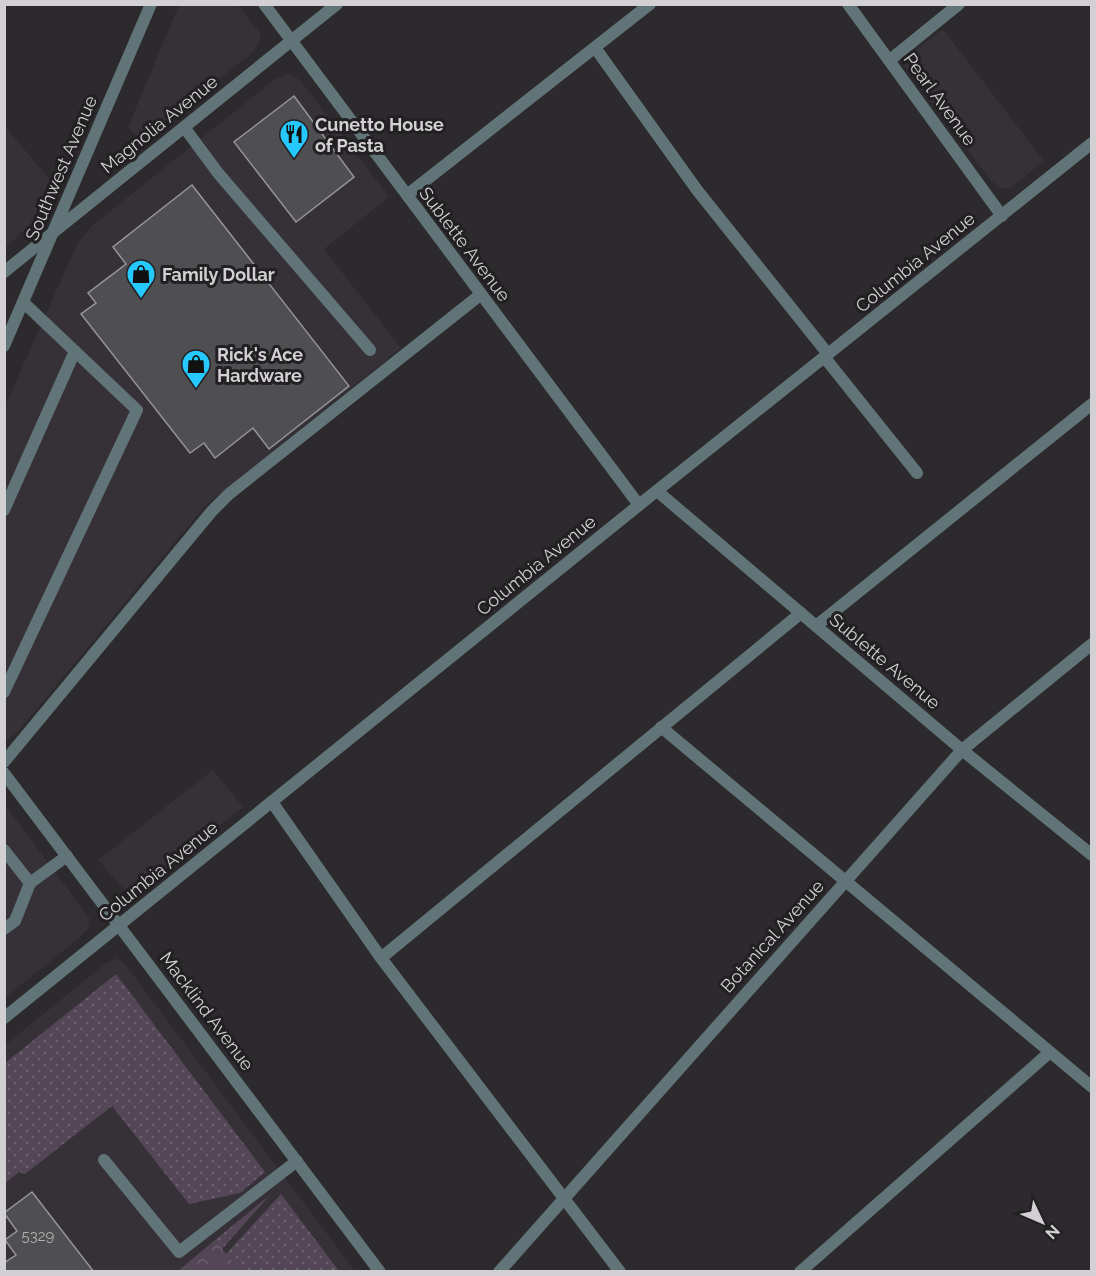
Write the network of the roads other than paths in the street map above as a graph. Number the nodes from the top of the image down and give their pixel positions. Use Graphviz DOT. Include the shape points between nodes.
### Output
graph roads {
  1 [pos="151,4"];
  2 [pos="264,4"];
  3 [pos="337,4"];
  4 [pos="650,4"];
  5 [pos="848,4"];
  6 [pos="959,4"];
  7 [pos="292,41"];
  8 [pos="596,49"];
  9 [pos="890,60"];
  10 [pos="184,127"];
  11 [pos="1092,143"];
  12 [pos="407,195"];
  13 [pos="1002,216"];
  14 [pos="54,231"];
  15 [pos="4,272"];
  16 [pos="480,295"];
  17 [pos="23,302"];
  18 [pos="4,346"];
  19 [pos="370,350"];
  20 [pos="75,351"];
  21 [pos="827,356"];
  22 [pos="1092,404"];
  23 [pos="917,473"];
  24 [pos="657,490"];
  25 [pos="639,505"];
  26 [pos="4,510"];
  27 [pos="801,613"];
  28 [pos="816,626"];
  29 [pos="1092,644"];
  30 [pos="5,691"];
  31 [pos="661,728"];
  32 [pos="962,750"];
  33 [pos="4,762"];
  34 [pos="4,773"];
  35 [pos="272,802"];
  36 [pos="4,850"];
  37 [pos="1092,855"];
  38 [pos="67,856"];
  39 [pos="845,881"];
  40 [pos="30,883"];
  41 [pos="119,926"];
  42 [pos="4,929"];
  43 [pos="381,958"];
  44 [pos="4,1018"];
  45 [pos="1050,1052"];
  46 [pos="1092,1087"];
  47 [pos="104,1160"];
  48 [pos="297,1161"];
  49 [pos="564,1198"];
  50 [pos="380,1272"];
  51 [pos="499,1272"];
  52 [pos="620,1272"];
  53 [pos="800,1272"];
  1 -- 14 [label="street, Southwest Avenue"];
  2 -- 7 [label="street, Sublette Avenue"];
  3 -- 7 [label="street, Magnolia Avenue"];
  4 -- 8 [label="street"];
  5 -- 9 [label="street, Pearl Avenue"];
  6 -- 9 [label="street"];
  7 -- 10 [label="street, Magnolia Avenue"];
  7 -- 12 [label="street, Sublette Avenue"];
  8 -- 12 [label="street"];
  8 -- 21 [label="street" via="697,190"];
  9 -- 13 [label="street, Pearl Avenue"];
  10 -- 14 [label="street, Magnolia Avenue"];
  10 -- 19 [label="street" via="218,174"];
  11 -- 13 [label="street, Columbia Avenue"];
  12 -- 16 [label="street, Sublette Avenue"];
  13 -- 21 [label="street, Columbia Avenue"];
  14 -- 15 [label="street, Magnolia Avenue"];
  14 -- 17 [label="street, Southwest Avenue"];
  16 -- 25 [label="street, Sublette Avenue"];
  16 -- 33 [label="street" via="229,494"];
  17 -- 18 [label="street, Southwest Avenue"];
  17 -- 20 [label="street"];
  20 -- 26 [label="street"];
  20 -- 30 [label="street" via="137,410"];
  21 -- 23 [label="street"];
  21 -- 24 [label="street, Columbia Avenue"];
  22 -- 28 [label="street"];
  24 -- 25 [label="street, Columbia Avenue"];
  24 -- 27 [label="street, Sublette Avenue"];
  25 -- 35 [label="street, Columbia Avenue"];
  27 -- 28 [label="street, Sublette Avenue"];
  27 -- 31 [label="street"];
  28 -- 32 [label="street, Sublette Avenue"];
  29 -- 32 [label="street, Botanical Avenue"];
  31 -- 39 [label="street"];
  31 -- 43 [label="street"];
  32 -- 37 [label="street, Sublette Avenue"];
  32 -- 39 [label="street, Botanical Avenue"];
  34 -- 38 [label="street, Macklind Avenue"];
  35 -- 41 [label="street, Columbia Avenue"];
  35 -- 43 [label="street"];
  36 -- 40 [label="street"];
  38 -- 40 [label="street"];
  38 -- 41 [label="street, Macklind Avenue"];
  39 -- 45 [label="street"];
  39 -- 49 [label="street, Botanical Avenue"];
  40 -- 42 [label="street" via="15,921"];
  41 -- 44 [label="street, Columbia Avenue"];
  41 -- 48 [label="street, Macklind Avenue"];
  43 -- 49 [label="street"];
  45 -- 46 [label="street"];
  45 -- 53 [label="street"];
  47 -- 48 [label="street" via="179,1252"];
  48 -- 50 [label="street, Macklind Avenue"];
  49 -- 51 [label="street, Botanical Avenue"];
  49 -- 52 [label="street"];
}
